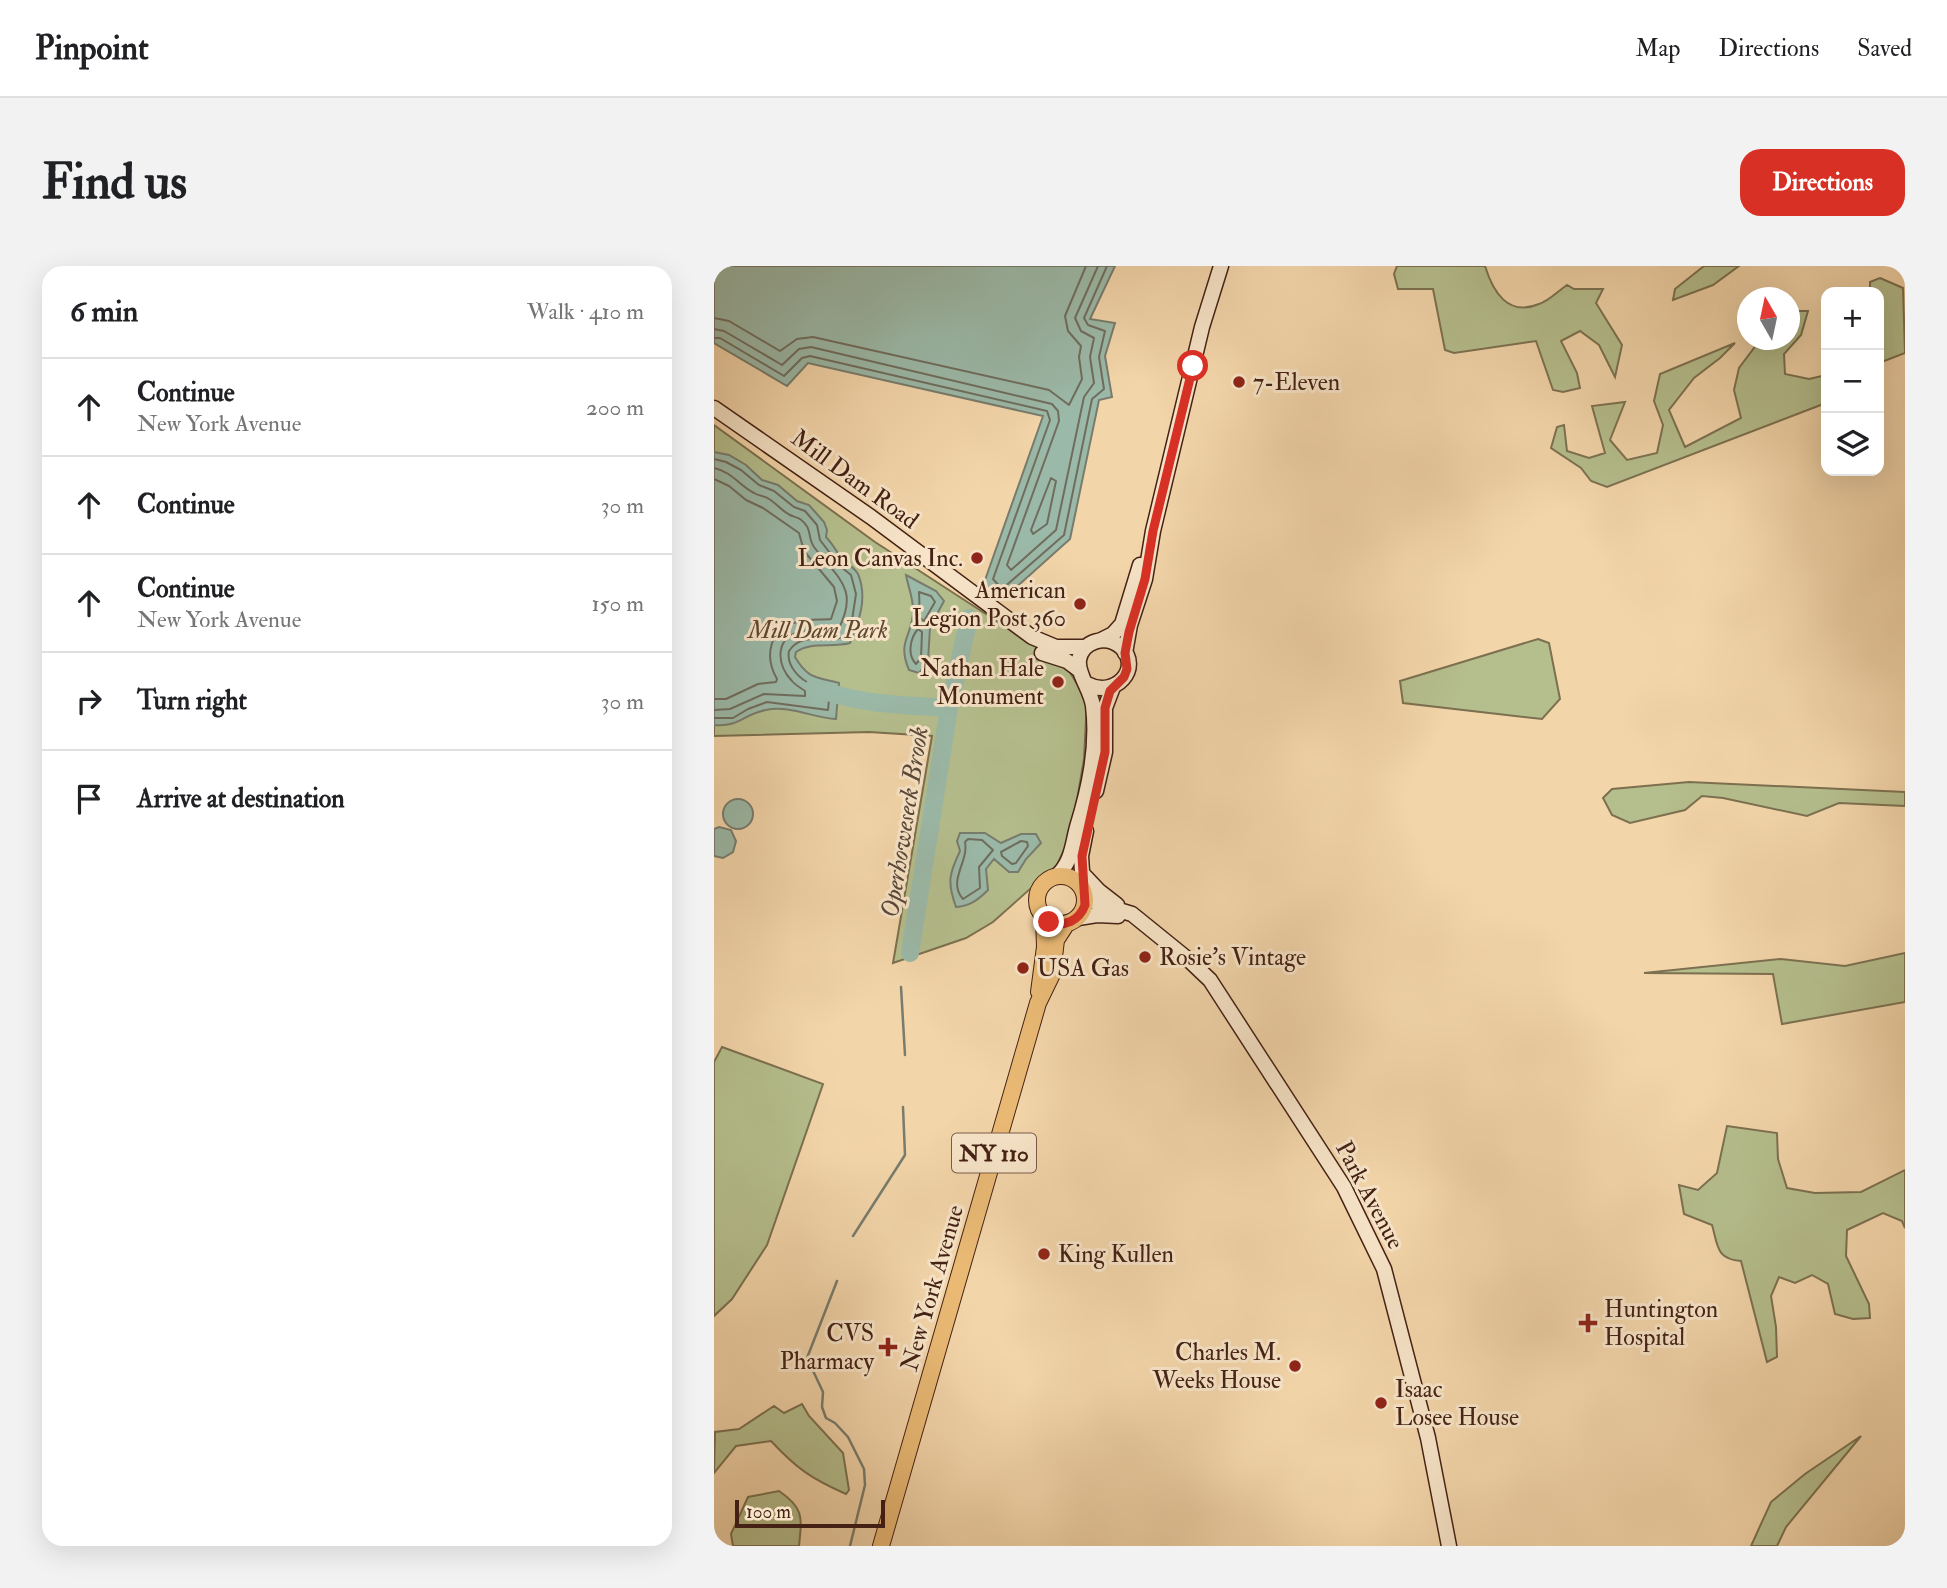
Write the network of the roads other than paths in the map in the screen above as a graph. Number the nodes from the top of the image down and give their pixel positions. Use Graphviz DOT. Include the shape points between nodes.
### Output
graph roads {
  1 [pos="1221,266"];
  2 [pos="714,408"];
  3 [pos="1153,531"];
  4 [pos="967,589"];
  5 [pos="1101,640"];
  6 [pos="1085,647"];
  7 [pos="1125,653"];
  8 [pos="1079,670"];
  9 [pos="1087,684"];
  10 [pos="1113,687"];
  11 [pos="1057,876"];
  12 [pos="1083,885"];
  13 [pos="1124,910"];
  14 [pos="1044,918"];
  15 [pos="1072,920"];
  16 [pos="1141,922"];
  17 [pos="1038,1003"];
  18 [pos="881,1546"];
  19 [pos="1449,1546"];
  1 -- 3 [label="street, NY 110"];
  2 -- 4 [label="street, Mill Dam Road"];
  3 -- 5 [label="street, NY 110" via="1122,624"];
  3 -- 7 [label="street, NY 110"];
  4 -- 6 [label="street, Mill Dam Road" via="1038,641 1060,648"];
  4 -- 8 [label="street, Mill Dam Road" via="1021,640"];
  5 -- 6 [label="street, NY 110"];
  5 -- 7 [label="street" via="1116,644"];
  6 -- 8 [label="street"];
  7 -- 10 [label="street, NY 110" via="1126,673"];
  8 -- 9 [label="street, NY 110"];
  9 -- 10 [label="street"];
  9 -- 11 [label="street, NY 110" via="1094,724 1090,783 1070,860"];
  10 -- 12 [label="street, NY 110" via="1105,708 1105,752 1083,842"];
  11 -- 12 [label="main road" via="1071,877"];
  11 -- 14 [label="main road, NY 110" via="1038,892"];
  12 -- 13 [label="street"];
  12 -- 13 [label="street, Park Avenue" via="1100,904"];
  12 -- 15 [label="main road, NY 110" via="1085,905"];
  13 -- 16 [label="street, Park Avenue"];
  14 -- 15 [label="main road" via="1055,924"];
  14 -- 17 [label="main road, New York Avenue / NY 110"];
  15 -- 16 [label="street, Park Avenue" via="1104,914"];
  15 -- 17 [label="main road, New York Avenue / NY 110" via="1056,940 1052,974"];
  16 -- 19 [label="street, Park Avenue" via="1191,961 1215,987 1366,1228 1399,1318"];
  17 -- 18 [label="main road, New York Avenue / NY 110"];
}
